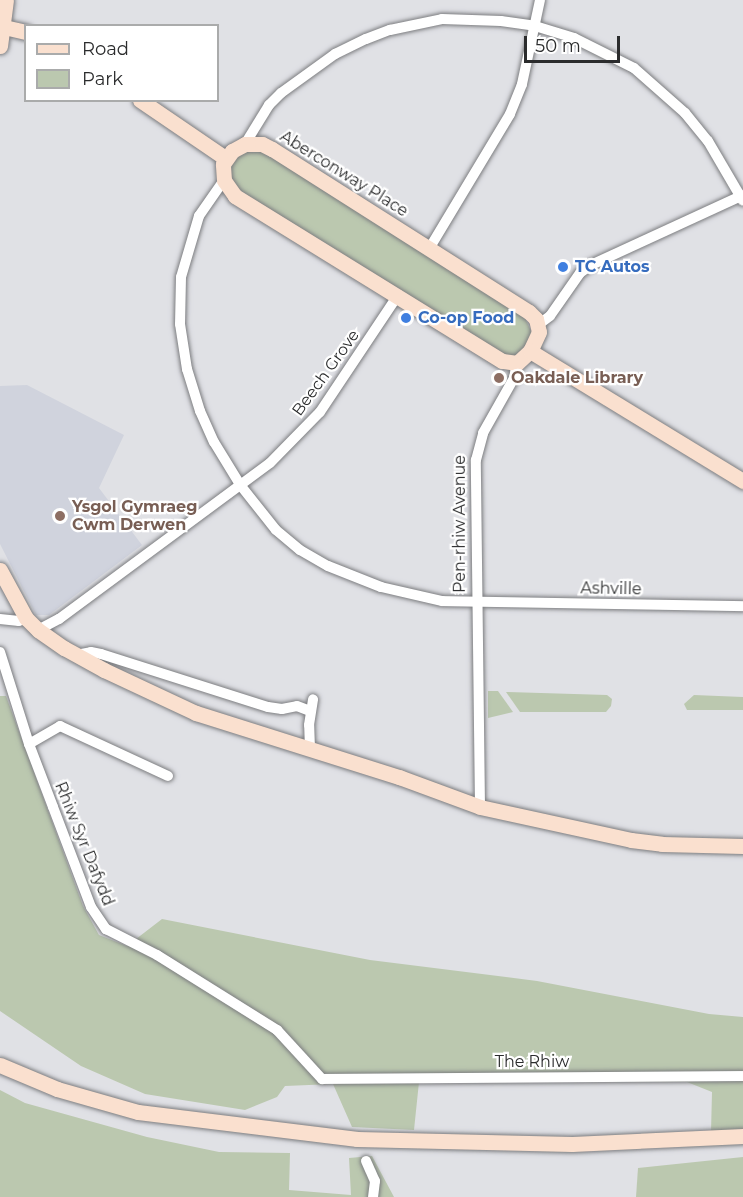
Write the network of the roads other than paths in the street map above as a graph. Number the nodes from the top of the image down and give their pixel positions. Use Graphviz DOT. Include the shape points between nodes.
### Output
graph roads {
  1 [pos="6,0"];
  2 [pos="540,0"];
  3 [pos="535,26"];
  4 [pos="24,32"];
  5 [pos="1,34"];
  6 [pos="143,102"];
  7 [pos="245,144"];
  8 [pos="225,159"];
  9 [pos="224,180"];
  10 [pos="742,197"];
  11 [pos="429,249"];
  12 [pos="398,295"];
  13 [pos="538,325"];
  14 [pos="530,351"];
  15 [pos="517,363"];
  16 [pos="743,481"];
  17 [pos="241,486"];
  18 [pos="0,570"];
  19 [pos="478,602"];
  20 [pos="743,606"];
  21 [pos="26,618"];
  22 [pos="0,619"];
  23 [pos="38,630"];
  24 [pos="0,652"];
  25 [pos="76,655"];
  26 [pos="313,699"];
  27 [pos="310,711"];
  28 [pos="29,744"];
  29 [pos="310,749"];
  30 [pos="168,776"];
  31 [pos="480,807"];
  32 [pos="743,846"];
  33 [pos="0,1065"];
  34 [pos="743,1076"];
  35 [pos="322,1079"];
  36 [pos="743,1136"];
  37 [pos="366,1161"];
  38 [pos="373,1197"];
  1 -- 5 [label="street"];
  2 -- 3 [label="street"];
  3 -- 7 [label="street" via="442,19 366,39 328,59 281,93"];
  3 -- 10 [label="street" via="609,53 651,80 686,112"];
  3 -- 11 [label="street" via="522,84 510,114"];
  4 -- 5 [label="street"];
  6 -- 8 [label="street"];
  7 -- 8 [label="street"];
  7 -- 11 [label="street, Aberconway Place" via="262,144 272,149"];
  8 -- 9 [label="street"];
  9 -- 12 [label="street" via="235,196"];
  9 -- 17 [label="street, Ashville" via="207,202 191,238 181,277 180,324 187,369 200,411"];
  10 -- 13 [label="street" via="591,265 580,273 550,316"];
  11 -- 13 [label="street, Aberconway Place" via="529,312"];
  12 -- 15 [label="street" via="502,361"];
  12 -- 17 [label="street, Beech Grove" via="320,412 270,463"];
  13 -- 14 [label="street" via="537,340"];
  14 -- 15 [label="street, Pen-rhiw Avenue"];
  14 -- 16 [label="street"];
  15 -- 19 [label="street, Pen-rhiw Avenue" via="514,378 478,446"];
  17 -- 19 [label="street, Ashville" via="276,530 328,566 411,595"];
  17 -- 23 [label="street, Beech Grove" via="59,619"];
  18 -- 21 [label="street"];
  19 -- 20 [label="street, Ashville"];
  19 -- 31 [label="street, Pen-rhiw Avenue"];
  21 -- 22 [label="street"];
  21 -- 23 [label="street"];
  23 -- 25 [label="street"];
  24 -- 28 [label="street, Rhiw Syr Dafydd"];
  25 -- 27 [label="street" via="101,654 268,707 297,706"];
  25 -- 29 [label="street" via="196,713"];
  26 -- 27 [label="street"];
  27 -- 29 [label="street"];
  28 -- 30 [label="street" via="60,726"];
  28 -- 35 [label="street, Rhiw Syr Dafydd" via="91,907 106,929 157,955 277,1030"];
  29 -- 31 [label="street"];
  31 -- 32 [label="street" via="631,840"];
  33 -- 36 [label="street" via="57,1089 138,1112 357,1140 572,1144"];
  34 -- 35 [label="street, The Rhiw"];
  37 -- 38 [label="street" via="375,1182"];
}
